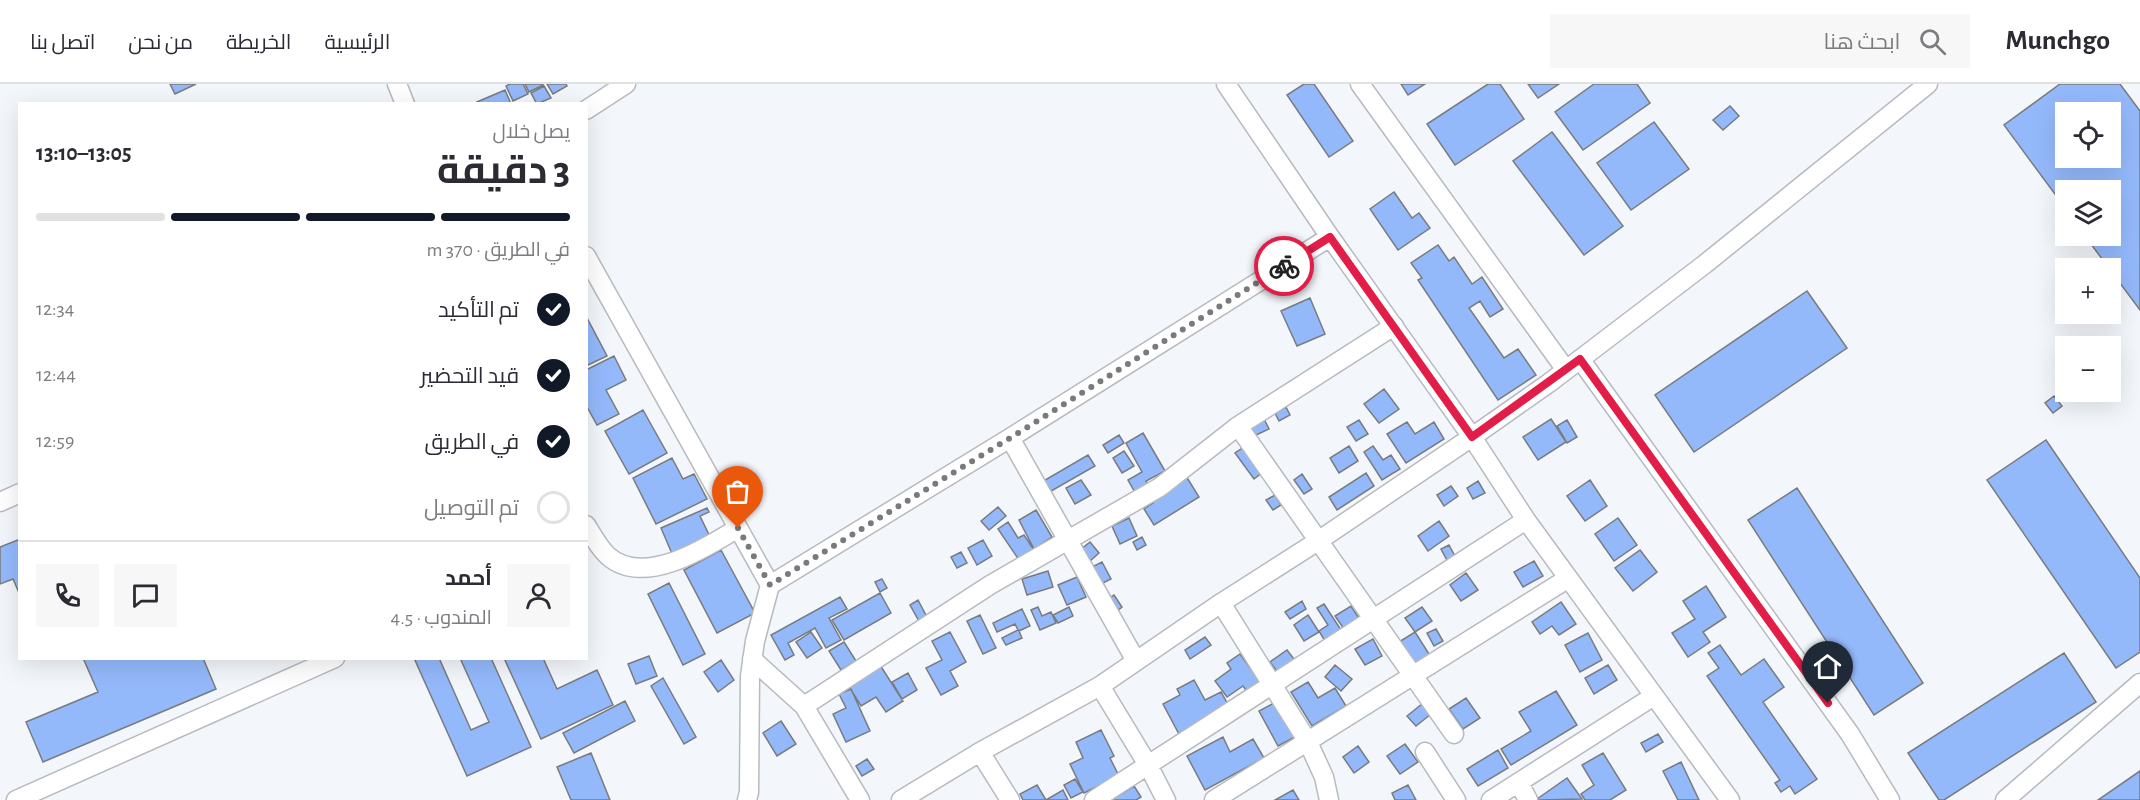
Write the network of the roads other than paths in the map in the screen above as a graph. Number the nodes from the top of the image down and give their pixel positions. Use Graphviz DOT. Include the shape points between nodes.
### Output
graph roads {
  1 [pos="397,84"];
  2 [pos="626,84"];
  3 [pos="1360,84"];
  4 [pos="1928,84"];
  5 [pos="1236,88"];
  6 [pos="404,102"];
  7 [pos="588,109"];
  8 [pos="1330,237"];
  9 [pos="588,260"];
  10 [pos="1394,326"];
  11 [pos="1573,364"];
  12 [pos="1238,426"];
  13 [pos="1472,437"];
  14 [pos="1010,438"];
  15 [pos="18,494"];
  16 [pos="0,502"];
  17 [pos="1526,520"];
  18 [pos="738,528"];
  19 [pos="1318,541"];
  20 [pos="1068,542"];
  21 [pos="591,544"];
  22 [pos="1568,579"];
  23 [pos="770,585"];
  24 [pos="1221,603"];
  25 [pos="1373,619"];
  26 [pos="752,659"];
  27 [pos="331,660"];
  28 [pos="1136,661"];
  29 [pos="1413,676"];
  30 [pos="2140,683"];
  31 [pos="1272,685"];
  32 [pos="1100,686"];
  33 [pos="1654,696"];
  34 [pos="804,706"];
  35 [pos="1454,734"];
  36 [pos="1308,742"];
  37 [pos="980,752"];
  38 [pos="1425,752"];
  39 [pos="1148,765"];
  40 [pos="1519,783"];
  41 [pos="16,800"];
  42 [pos="747,800"];
  43 [pos="860,800"];
  44 [pos="901,800"];
  45 [pos="1010,800"];
  46 [pos="1094,800"];
  47 [pos="1166,800"];
  48 [pos="1214,800"];
  49 [pos="1329,800"];
  50 [pos="1456,800"];
  51 [pos="1491,800"];
  52 [pos="1528,800"];
  53 [pos="1730,800"];
  54 [pos="1890,800"];
  55 [pos="2005,800"];
  1 -- 6 [label="street"];
  2 -- 7 [label="street"];
  3 -- 11 [label="street"];
  4 -- 11 [label="street" via="1705,264"];
  5 -- 8 [label="street"];
  8 -- 10 [label="street"];
  8 -- 14 [label="street"];
  9 -- 18 [label="street"];
  10 -- 12 [label="street"];
  10 -- 13 [label="street"];
  11 -- 13 [label="street"];
  11 -- 54 [label="street" via="1850,734"];
  12 -- 19 [label="street"];
  12 -- 20 [label="street" via="1160,487"];
  13 -- 17 [label="street"];
  13 -- 19 [label="street"];
  14 -- 20 [label="street"];
  14 -- 23 [label="street"];
  15 -- 16 [label="street"];
  17 -- 22 [label="street"];
  17 -- 25 [label="street"];
  18 -- 21 [label="street" via="695,554 641,567 624,565"];
  18 -- 23 [label="street"];
  19 -- 24 [label="street"];
  19 -- 25 [label="street"];
  20 -- 28 [label="street"];
  20 -- 34 [label="street" via="990,585"];
  22 -- 29 [label="street"];
  22 -- 33 [label="street"];
  23 -- 26 [label="street"];
  24 -- 28 [label="street"];
  24 -- 31 [label="street"];
  25 -- 29 [label="street"];
  25 -- 31 [label="street"];
  26 -- 34 [label="street"];
  26 -- 42 [label="street"];
  27 -- 41 [label="street"];
  28 -- 32 [label="street"];
  29 -- 35 [label="street"];
  29 -- 36 [label="street"];
  30 -- 55 [label="street"];
  31 -- 36 [label="street"];
  31 -- 39 [label="street"];
  32 -- 37 [label="street"];
  32 -- 39 [label="street"];
  33 -- 40 [label="street"];
  33 -- 53 [label="street"];
  34 -- 43 [label="street"];
  36 -- 48 [label="street"];
  36 -- 49 [label="street" via="1324,777"];
  37 -- 44 [label="street"];
  37 -- 45 [label="street"];
  38 -- 50 [label="street"];
  39 -- 46 [label="street"];
  39 -- 47 [label="street"];
  40 -- 51 [label="street"];
  40 -- 52 [label="street"];
}
